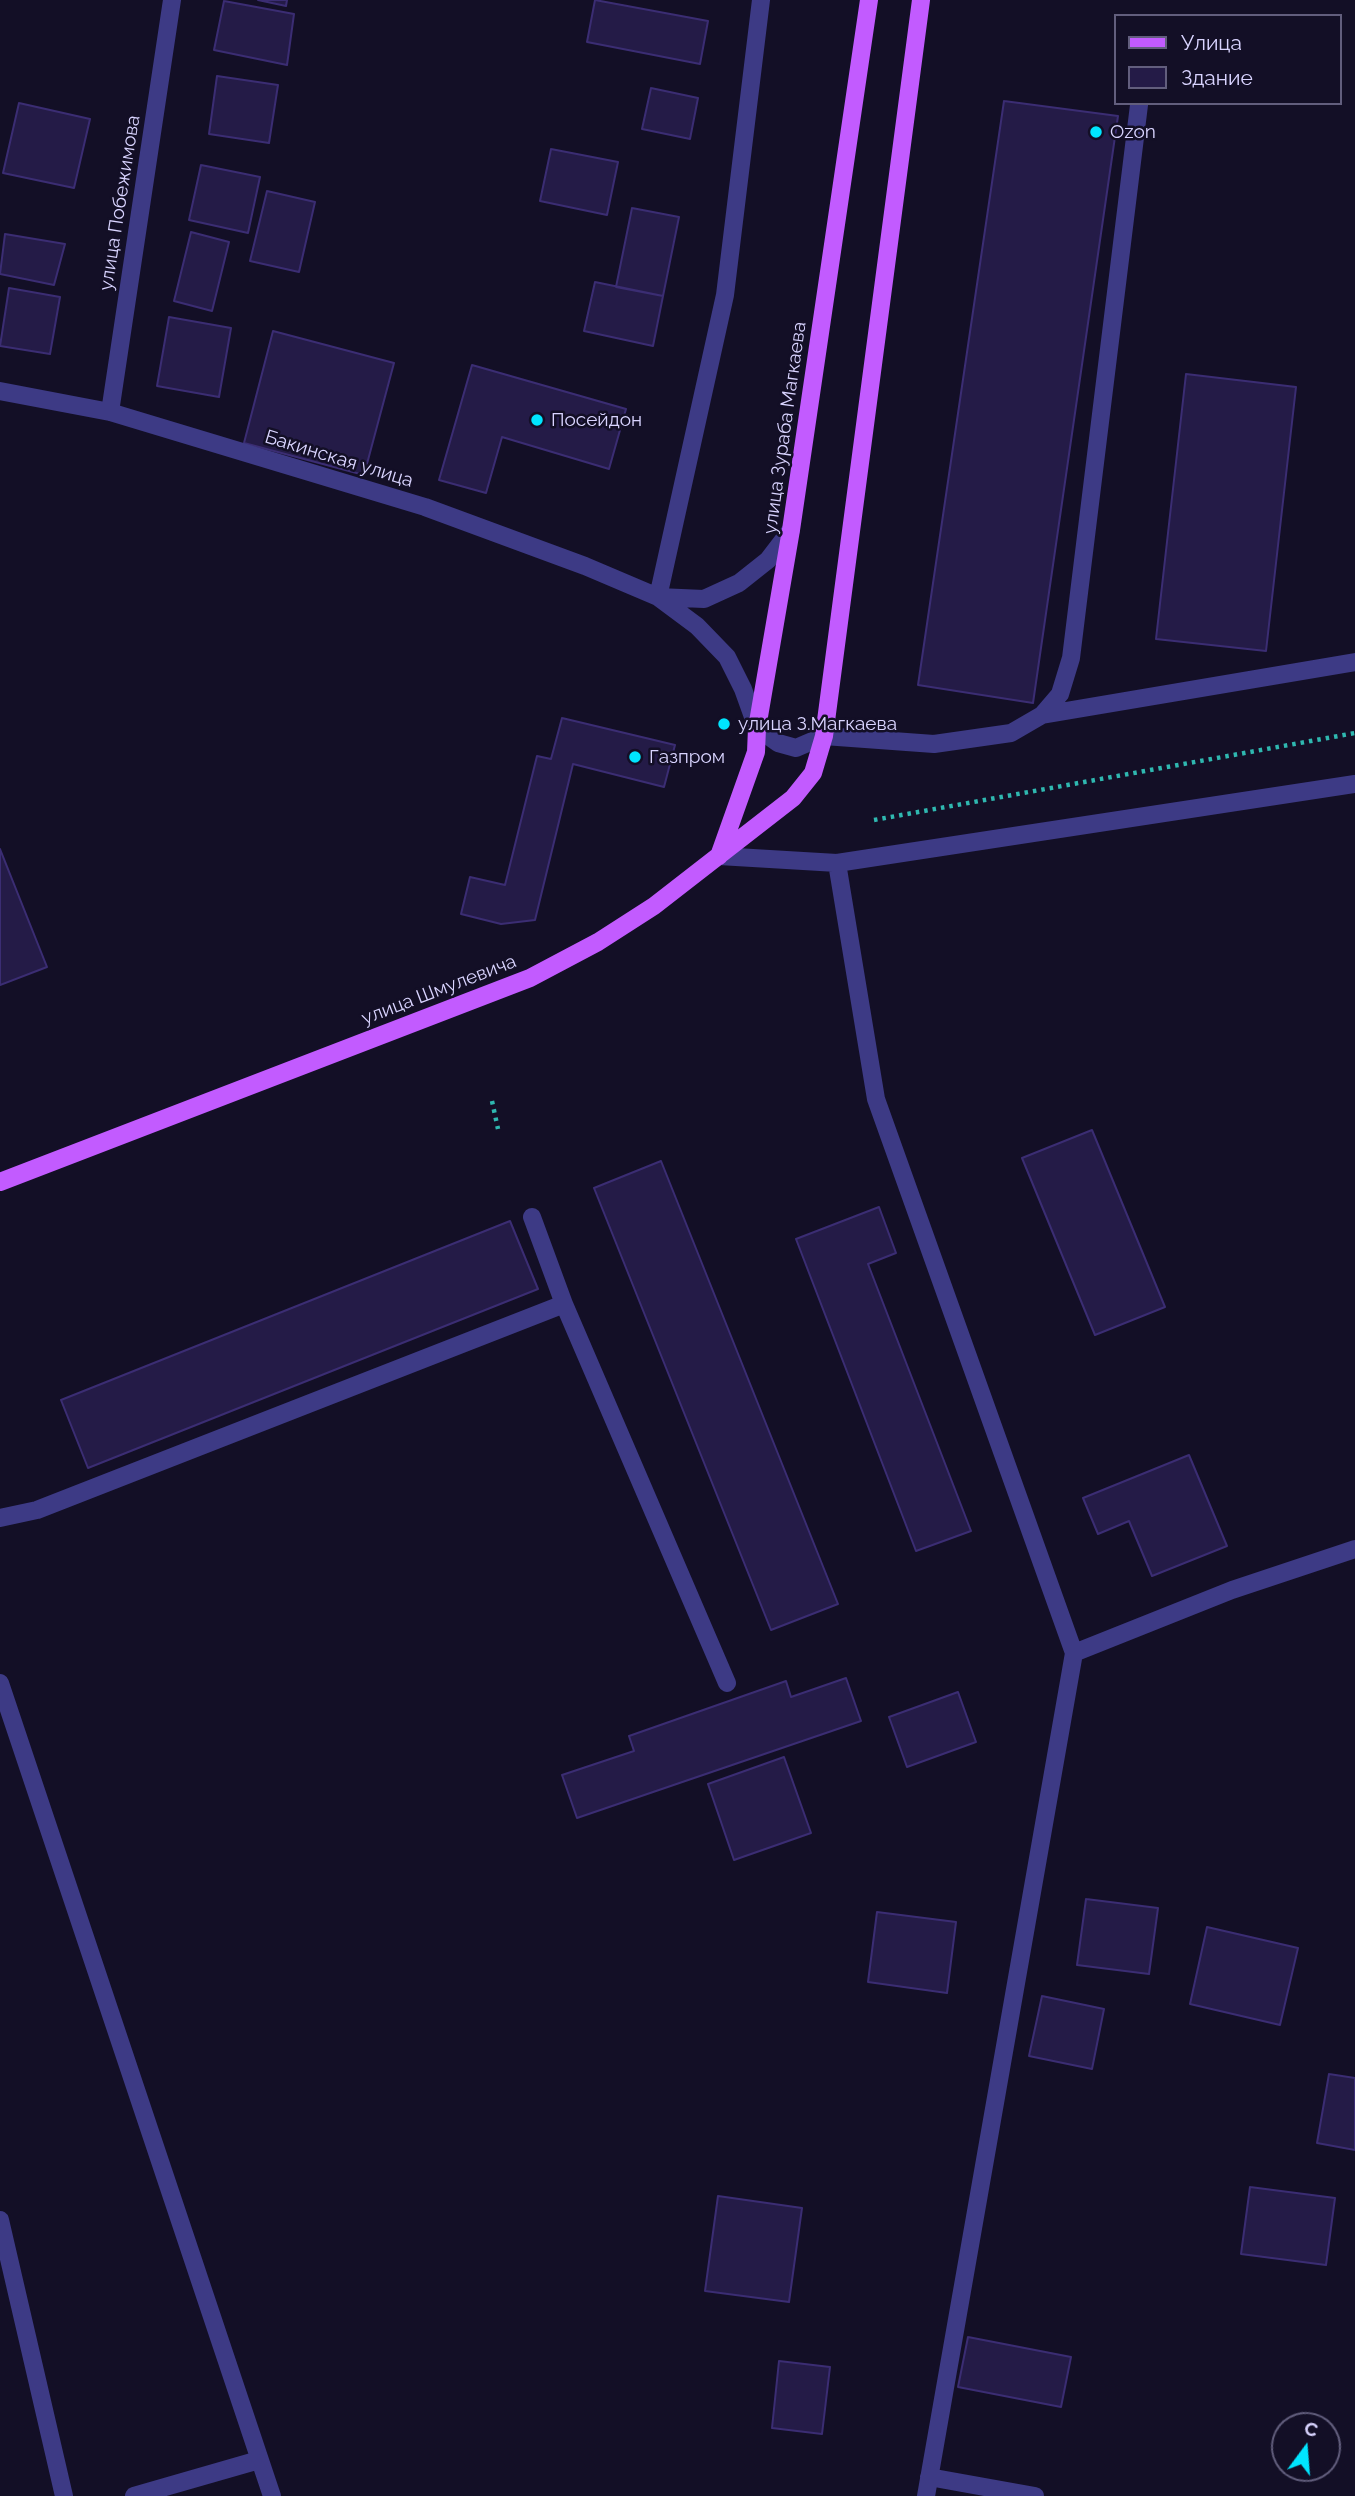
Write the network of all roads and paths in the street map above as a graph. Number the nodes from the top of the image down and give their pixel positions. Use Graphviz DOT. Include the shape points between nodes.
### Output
graph roads {
  1 [pos="172,0"];
  2 [pos="761,0"];
  3 [pos="869,0"];
  4 [pos="921,0"];
  5 [pos="1139,105"];
  6 [pos="0,391"];
  7 [pos="110,412"];
  8 [pos="791,530"];
  9 [pos="658,597"];
  10 [pos="1355,662"];
  11 [pos="1042,715"];
  12 [pos="757,728"];
  13 [pos="1355,733"];
  14 [pos="824,736"];
  15 [pos="1355,783"];
  16 [pos="874,820"];
  17 [pos="719,856"];
  18 [pos="837,863"];
  19 [pos="492,1101"];
  20 [pos="498,1129"];
  21 [pos="0,1182"];
  22 [pos="532,1217"];
  23 [pos="564,1304"];
  24 [pos="0,1518"];
  25 [pos="1355,1549"];
  26 [pos="1074,1653"];
  27 [pos="0,1684"];
  28 [pos="727,1684"];
  29 [pos="0,2220"];
  30 [pos="260,2460"];
  31 [pos="929,2477"];
  32 [pos="175,2490"];
  33 [pos="64,2496"];
  34 [pos="134,2496"];
  35 [pos="272,2496"];
  36 [pos="926,2496"];
  37 [pos="1035,2496"];
  1 -- 7 [label="street, улица Побежимова"];
  2 -- 9 [label="street" via="725,295"];
  3 -- 8 [label="main road, улица Зураба Магкаева"];
  4 -- 14 [label="main road"];
  5 -- 11 [label="street" via="1072,658 1060,694"];
  6 -- 7 [label="street, Бакинская улица"];
  7 -- 9 [label="street, Бакинская улица" via="425,507"];
  8 -- 9 [label="street, Бакинская улица" via="768,560 739,583 704,599"];
  8 -- 12 [label="main road, улица Зураба Магкаева"];
  9 -- 12 [label="street, Бакинская улица" via="697,626 727,657"];
  10 -- 11 [label="street"];
  11 -- 14 [label="street" via="1011,733 934,744"];
  12 -- 14 [label="street" via="778,743 796,748"];
  12 -- 17 [label="main road, улица Зураба Магкаева" via="756,752"];
  13 -- 16 [label="path"];
  14 -- 17 [label="main road, улица Шмулевича" via="813,773 793,797"];
  15 -- 18 [label="street"];
  17 -- 18 [label="street"];
  17 -- 21 [label="main road, улица Шмулевича" via="654,906 530,978"];
  18 -- 26 [label="street" via="876,1099"];
  19 -- 20 [label="path"];
  22 -- 23 [label="street"];
  23 -- 24 [label="street" via="37,1510"];
  23 -- 28 [label="street"];
  25 -- 26 [label="street" via="1232,1590"];
  26 -- 31 [label="street"];
  27 -- 30 [label="street"];
  29 -- 33 [label="street"];
  30 -- 32 [label="street"];
  30 -- 35 [label="street"];
  31 -- 36 [label="street"];
  31 -- 37 [label="street"];
  32 -- 34 [label="street"];
}
